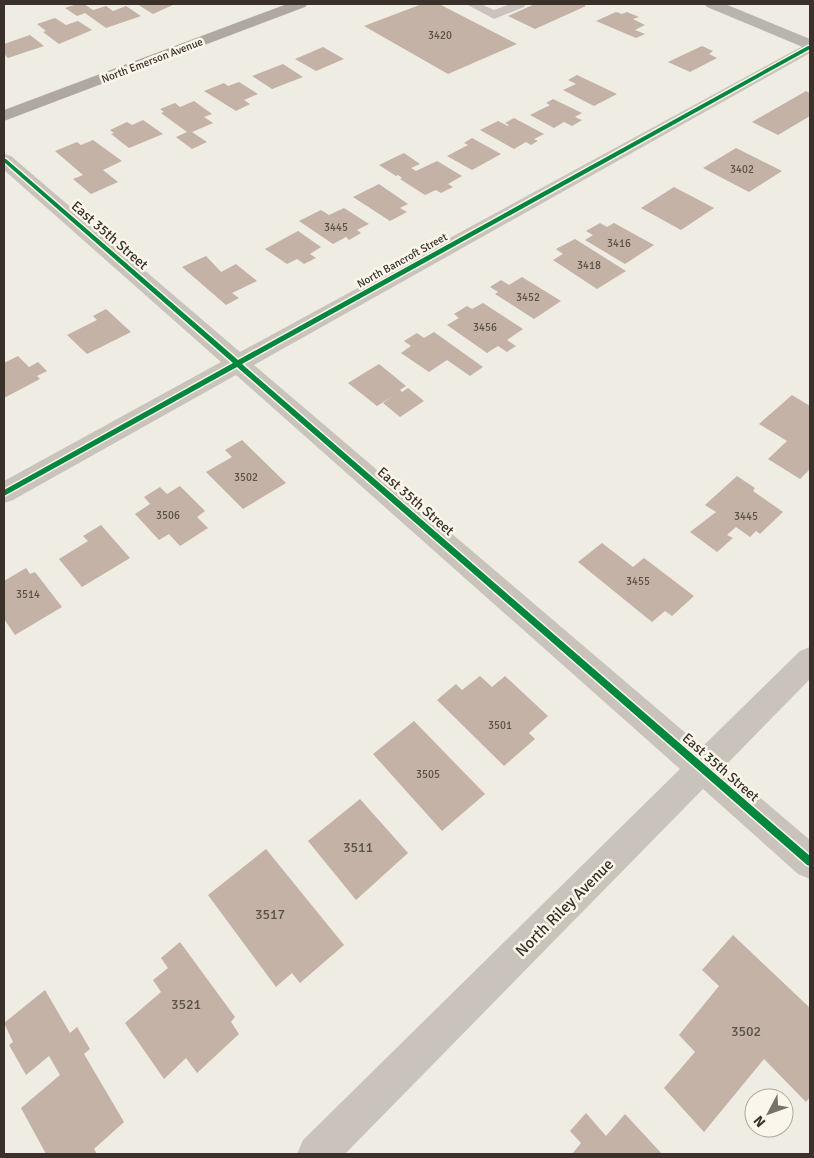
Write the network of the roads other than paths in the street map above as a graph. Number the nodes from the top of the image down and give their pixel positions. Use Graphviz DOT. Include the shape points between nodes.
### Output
graph roads {
  1 [pos="300,4"];
  2 [pos="472,4"];
  3 [pos="516,4"];
  4 [pos="712,4"];
  5 [pos="810,46"];
  6 [pos="4,116"];
  7 [pos="4,160"];
  8 [pos="238,363"];
  9 [pos="4,492"];
  10 [pos="810,660"];
  11 [pos="702,768"];
  12 [pos="810,862"];
  13 [pos="317,1154"];
  1 -- 6 [label="main road, North Emerson Avenue"];
  2 -- 3 [label="lane" via="494,15"];
  4 -- 5 [label="main road"];
  5 -- 8 [label="street, North Bancroft Street"];
  7 -- 8 [label="street, East 35th Street"];
  8 -- 9 [label="street, North Bancroft Street"];
  8 -- 11 [label="street, East 35th Street"];
  10 -- 11 [label="street, North Riley Avenue"];
  11 -- 12 [label="street, East 35th Street"];
  11 -- 13 [label="street, North Riley Avenue"];
}
